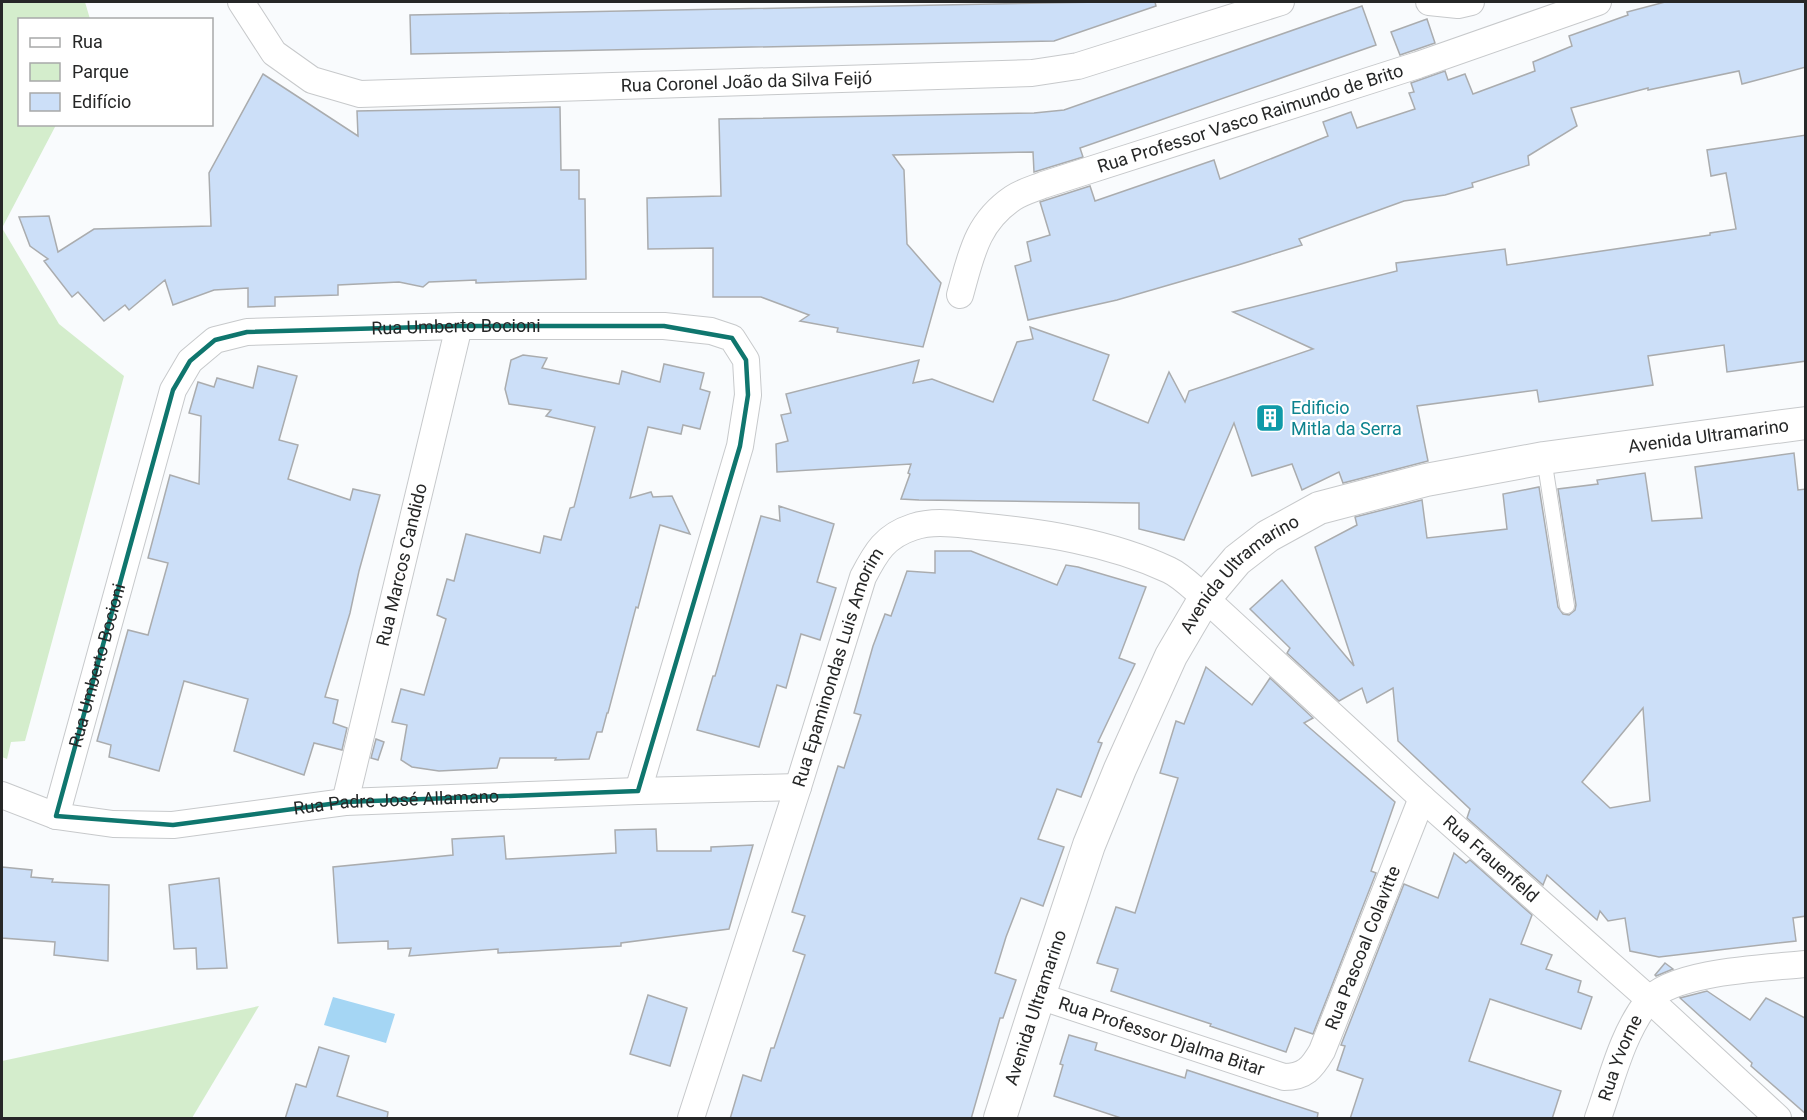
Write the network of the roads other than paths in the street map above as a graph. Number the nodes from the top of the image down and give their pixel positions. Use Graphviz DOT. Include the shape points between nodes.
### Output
graph roads {
  1 [pos="241,2"];
  2 [pos="1281,2"];
  3 [pos="1429,2"];
  4 [pos="1471,2"];
  5 [pos="1598,2"];
  6 [pos="960,295"];
  7 [pos="459,326"];
  8 [pos="1806,423"];
  9 [pos="1544,458"];
  10 [pos="1205,598"];
  11 [pos="1567,606"];
  12 [pos="798,787"];
  13 [pos="638,790"];
  14 [pos="2,795"];
  15 [pos="1422,798"];
  16 [pos="345,802"];
  17 [pos="56,816"];
  18 [pos="1806,964"];
  19 [pos="1039,996"];
  20 [pos="1649,999"];
  21 [pos="1284,1077"];
  22 [pos="691,1119"];
  23 [pos="1000,1119"];
  24 [pos="1598,1119"];
  25 [pos="1778,1119"];
  1 -- 2 [label="street, Rua Coronel João da Silva Feijó" via="274,53 312,80 360,94 1032,73 1078,66"];
  3 -- 4 [label="street"];
  5 -- 6 [label="street, Rua Professor Vasco Raimundo de Brito" via="1014,197 990,216 977,237"];
  7 -- 13 [label="street, Rua Umberto Bocioni" via="664,326 711,331 732,338 746,360 748,394 740,446"];
  7 -- 16 [label="street, Rua Marcos Candido"];
  7 -- 17 [label="street, Rua Umberto Bocioni" via="247,332 215,340 190,361 173,390"];
  8 -- 9 [label="street, Avenida Ultramarino"];
  9 -- 10 [label="street, Avenida Ultramarino" via="1426,480 1319,508 1268,536 1237,560"];
  9 -- 11 [label="lane"];
  10 -- 12 [label="street, Rua Epaminondas Luis Amorim" via="1172,571 1106,547 1038,533 938,523 897,534 878,549 863,577"];
  10 -- 15 [label="street, Rua Frauenfeld"];
  10 -- 19 [label="street, Avenida Ultramarino" via="1171,656 1120,770 1089,845"];
  12 -- 13 [label="street, Rua Padre José Allamano"];
  12 -- 22 [label="street, Rua Epaminondas Luis Amorim"];
  13 -- 16 [label="street, Rua Padre José Allamano"];
  14 -- 17 [label="street, Rua Padre José Allamano"];
  15 -- 20 [label="street, Rua Frauenfeld"];
  15 -- 21 [label="street, Rua Pascoal Colavitte" via="1322,1051 1310,1070 1301,1076"];
  16 -- 17 [label="street, Rua Padre José Allamano" via="173,825 113,824"];
  18 -- 20 [label="street" via="1699,977"];
  19 -- 21 [label="street, Rua Professor Djalma Bitar"];
  19 -- 23 [label="street, Avenida Ultramarino"];
  20 -- 24 [label="street, Rua Yvorne" via="1624,1041"];
  20 -- 25 [label="street, Rua Frauenfeld"];
}
